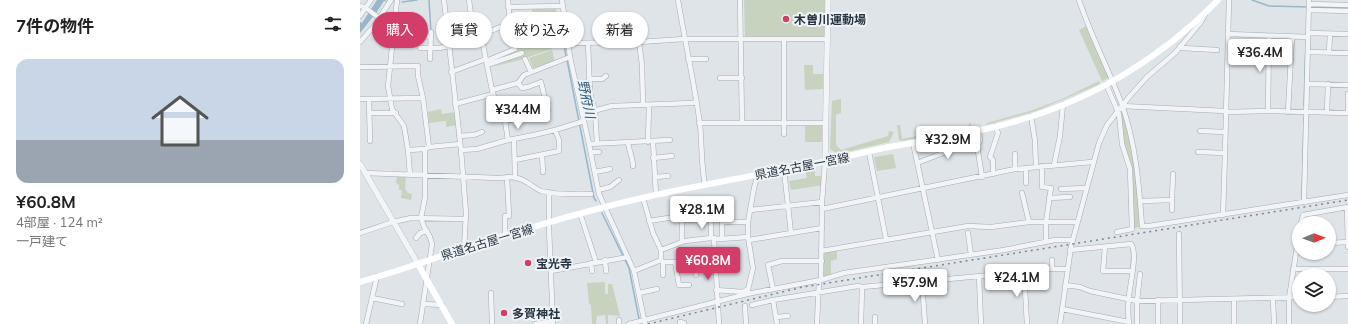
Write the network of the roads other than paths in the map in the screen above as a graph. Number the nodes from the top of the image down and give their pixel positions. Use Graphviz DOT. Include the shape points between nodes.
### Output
graph roads {
  1 [pos="371,0"];
  2 [pos="394,0"];
  3 [pos="444,0"];
  4 [pos="470,0"];
  5 [pos="508,0"];
  6 [pos="562,0"];
  7 [pos="678,0"];
  8 [pos="740,0"];
  9 [pos="828,0"];
  10 [pos="1079,0"];
  11 [pos="1218,0"];
  12 [pos="1229,0"];
  13 [pos="1309,5"];
  14 [pos="1348,5"];
  15 [pos="360,6"];
  16 [pos="560,6"];
  17 [pos="508,7"];
  18 [pos="367,9"];
  19 [pos="1348,10"];
  20 [pos="384,12"];
  21 [pos="394,12"];
  22 [pos="445,12"];
  23 [pos="471,12"];
  24 [pos="509,12"];
  25 [pos="561,12"];
  26 [pos="372,13"];
  27 [pos="1205,13"];
  28 [pos="360,16"];
  29 [pos="372,27"];
  30 [pos="1229,34"];
  31 [pos="1330,34"];
  32 [pos="1348,34"];
  33 [pos="428,35"];
  34 [pos="1308,35"];
  35 [pos="1269,36"];
  36 [pos="1292,36"];
  37 [pos="741,38"];
  38 [pos="684,39"];
  39 [pos="784,39"];
  40 [pos="827,39"];
  41 [pos="648,41"];
  42 [pos="360,42"];
  43 [pos="584,43"];
  44 [pos="588,43"];
  45 [pos="592,43"];
  46 [pos="1180,46"];
  47 [pos="436,47"];
  48 [pos="392,48"];
  49 [pos="430,48"];
  50 [pos="448,48"];
  51 [pos="483,48"];
  52 [pos="516,48"];
  53 [pos="568,48"];
  54 [pos="640,48"];
  55 [pos="1217,50"];
  56 [pos="1308,52"];
  57 [pos="1329,52"];
  58 [pos="522,53"];
  59 [pos="1348,53"];
  60 [pos="1228,57"];
  61 [pos="568,58"];
  62 [pos="1252,58"];
  63 [pos="430,59"];
  64 [pos="525,59"];
  65 [pos="688,59"];
  66 [pos="706,59"];
  67 [pos="486,62"];
  68 [pos="390,66"];
  69 [pos="360,67"];
  70 [pos="451,72"];
  71 [pos="531,72"];
  72 [pos="606,76"];
  73 [pos="720,78"];
  74 [pos="742,78"];
  75 [pos="589,79"];
  76 [pos="518,83"];
  77 [pos="1109,83"];
  78 [pos="1307,84"];
  79 [pos="1328,84"];
  80 [pos="1348,85"];
  81 [pos="492,92"];
  82 [pos="1348,94"];
  83 [pos="423,98"];
  84 [pos="360,99"];
  85 [pos="369,99"];
  86 [pos="390,99"];
  87 [pos="696,102"];
  88 [pos="455,104"];
  89 [pos="1063,104"];
  90 [pos="646,105"];
  91 [pos="1122,106"];
  92 [pos="595,111"];
  93 [pos="1118,111"];
  94 [pos="1268,111"];
  95 [pos="1225,112"];
  96 [pos="1288,112"];
  97 [pos="1307,112"];
  98 [pos="1327,112"];
  99 [pos="369,113"];
  100 [pos="396,113"];
  101 [pos="1348,113"];
  102 [pos="582,114"];
  103 [pos="1031,116"];
  104 [pos="505,121"];
  105 [pos="581,122"];
  106 [pos="742,122"];
  107 [pos="700,123"];
  108 [pos="784,123"];
  109 [pos="825,123"];
  110 [pos="995,126"];
  111 [pos="555,130"];
  112 [pos="979,130"];
  113 [pos="1200,131"];
  114 [pos="482,132"];
  115 [pos="1225,132"];
  116 [pos="784,134"];
  117 [pos="459,136"];
  118 [pos="511,140"];
  119 [pos="670,140"];
  120 [pos="370,141"];
  121 [pos="650,141"];
  122 [pos="628,142"];
  123 [pos="597,143"];
  124 [pos="913,143"];
  125 [pos="460,144"];
  126 [pos="589,144"];
  127 [pos="977,145"];
  128 [pos="427,148"];
  129 [pos="408,150"];
  130 [pos="461,150"];
  131 [pos="591,152"];
  132 [pos="599,152"];
  133 [pos="869,152"];
  134 [pos="1198,152"];
  135 [pos="1224,153"];
  136 [pos="1015,154"];
  137 [pos="542,155"];
  138 [pos="672,156"];
  139 [pos="653,158"];
  140 [pos="514,160"];
  141 [pos="824,162"];
  142 [pos="1092,162"];
  143 [pos="918,163"];
  144 [pos="1054,165"];
  145 [pos="633,166"];
  146 [pos="1042,166"];
  147 [pos="1036,167"];
  148 [pos="1026,168"];
  149 [pos="1137,168"];
  150 [pos="362,169"];
  151 [pos="610,169"];
  152 [pos="1015,169"];
  153 [pos="1130,169"];
  154 [pos="784,170"];
  155 [pos="543,172"];
  156 [pos="595,172"];
  157 [pos="758,174"];
  158 [pos="993,174"];
  159 [pos="1173,174"];
  160 [pos="410,175"];
  161 [pos="425,175"];
  162 [pos="463,176"];
  163 [pos="668,176"];
  164 [pos="507,177"];
  165 [pos="515,177"];
  166 [pos="655,177"];
  167 [pos="982,177"];
  168 [pos="619,180"];
  169 [pos="1026,184"];
  170 [pos="705,185"];
  171 [pos="924,188"];
  172 [pos="1087,188"];
  173 [pos="1061,189"];
  174 [pos="598,190"];
  175 [pos="549,192"];
  176 [pos="1022,193"];
  177 [pos="591,194"];
  178 [pos="656,195"];
  179 [pos="1348,195"];
  180 [pos="878,197"];
  181 [pos="1070,197"];
  182 [pos="642,198"];
  183 [pos="1049,198"];
  184 [pos="1130,199"];
  185 [pos="1141,200"];
  186 [pos="1172,200"];
  187 [pos="822,202"];
  188 [pos="1304,202"];
  189 [pos="604,206"];
  190 [pos="788,206"];
  191 [pos="1348,207"];
  192 [pos="822,209"];
  193 [pos="750,210"];
  194 [pos="1172,210"];
  195 [pos="580,213"];
  196 [pos="711,213"];
  197 [pos="1223,214"];
  198 [pos="1303,216"];
  199 [pos="421,218"];
  200 [pos="466,219"];
  201 [pos="682,220"];
  202 [pos="693,220"];
  203 [pos="649,221"];
  204 [pos="1131,221"];
  205 [pos="1142,221"];
  206 [pos="393,222"];
  207 [pos="549,222"];
  208 [pos="748,222"];
  209 [pos="1029,222"];
  210 [pos="1046,222"];
  211 [pos="1077,222"];
  212 [pos="822,228"];
  213 [pos="427,230"];
  214 [pos="932,231"];
  215 [pos="1117,232"];
  216 [pos="360,233"];
  217 [pos="791,233"];
  218 [pos="968,233"];
  219 [pos="1179,234"];
  220 [pos="505,236"];
  221 [pos="416,238"];
  222 [pos="712,238"];
  223 [pos="722,239"];
  224 [pos="749,239"];
  225 [pos="886,240"];
  226 [pos="1072,240"];
  227 [pos="682,242"];
  228 [pos="1046,242"];
  229 [pos="1348,242"];
  230 [pos="1336,243"];
  231 [pos="1105,246"];
  232 [pos="1348,247"];
  233 [pos="464,249"];
  234 [pos="661,250"];
  235 [pos="1070,250"];
  236 [pos="821,252"];
  237 [pos="971,255"];
  238 [pos="625,257"];
  239 [pos="430,260"];
  240 [pos="605,260"];
  241 [pos="938,260"];
  242 [pos="1052,260"];
  243 [pos="662,261"];
  244 [pos="822,261"];
  245 [pos="594,263"];
  246 [pos="418,264"];
  247 [pos="676,269"];
  248 [pos="1052,269"];
  249 [pos="1067,269"];
  250 [pos="1336,269"];
  251 [pos="1348,269"];
  252 [pos="551,271"];
  253 [pos="592,271"];
  254 [pos="606,271"];
  255 [pos="634,271"];
  256 [pos="1132,271"];
  257 [pos="1024,272"];
  258 [pos="1140,274"];
  259 [pos="663,275"];
  260 [pos="696,275"];
  261 [pos="377,276"];
  262 [pos="979,276"];
  263 [pos="1292,276"];
  264 [pos="427,280"];
  265 [pos="820,280"];
  266 [pos="360,282"];
  267 [pos="922,282"];
  268 [pos="689,284"];
  269 [pos="1065,285"];
  270 [pos="862,287"];
  271 [pos="657,288"];
  272 [pos="773,289"];
  273 [pos="716,290"];
  274 [pos="748,291"];
  275 [pos="819,292"];
  276 [pos="491,293"];
  277 [pos="639,293"];
  278 [pos="1336,296"];
  279 [pos="1348,296"];
  280 [pos="372,298"];
  281 [pos="1289,298"];
  282 [pos="1234,299"];
  283 [pos="1274,299"];
  284 [pos="773,300"];
  285 [pos="1129,300"];
  286 [pos="1158,300"];
  287 [pos="1180,300"];
  288 [pos="1137,301"];
  289 [pos="719,302"];
  290 [pos="402,304"];
  291 [pos="424,304"];
  292 [pos="442,305"];
  293 [pos="752,305"];
  294 [pos="745,306"];
  295 [pos="1062,309"];
  296 [pos="788,316"];
  297 [pos="776,317"];
  298 [pos="875,317"];
  299 [pos="644,322"];
  300 [pos="553,323"];
  301 [pos="1129,323"];
  302 [pos="366,324"];
  303 [pos="420,324"];
  304 [pos="452,324"];
  305 [pos="492,324"];
  306 [pos="535,324"];
  307 [pos="629,324"];
  308 [pos="719,324"];
  309 [pos="746,324"];
  310 [pos="777,324"];
  311 [pos="817,324"];
  312 [pos="861,324"];
  313 [pos="875,324"];
  314 [pos="925,324"];
  315 [pos="981,324"];
  316 [pos="1027,324"];
  317 [pos="1060,324"];
  318 [pos="1137,324"];
  319 [pos="1158,324"];
  320 [pos="1180,324"];
  321 [pos="1234,324"];
  322 [pos="1274,324"];
  323 [pos="1289,324"];
  1 -- 18 [label="street"];
  2 -- 20 [label="street"];
  2 -- 21 [label="street"];
  3 -- 22 [label="street"];
  4 -- 23 [label="street"];
  5 -- 17 [label="street"];
  6 -- 16 [label="street"];
  7 -- 38 [label="street"];
  8 -- 37 [label="street"];
  9 -- 40 [label="street"];
  10 -- 77 [label="street"];
  11 -- 27 [label="main road, 県道名古屋一宮線"];
  12 -- 30 [label="street"];
  13 -- 14 [label="street"];
  13 -- 19 [label="street"];
  13 -- 34 [label="street"];
  15 -- 18 [label="street"];
  16 -- 17 [label="street"];
  16 -- 25 [label="street"];
  17 -- 24 [label="street"];
  18 -- 26 [label="street"];
  18 -- 28 [label="street"];
  27 -- 46 [label="street" via="1201,22"];
  27 -- 77 [label="main road, 県道名古屋一宮線" via="1174,41"];
  29 -- 42 [label="street"];
  30 -- 35 [label="street"];
  30 -- 60 [label="street"];
  31 -- 32 [label="street"];
  31 -- 34 [label="street"];
  31 -- 57 [label="street"];
  33 -- 49 [label="street" via="431,35"];
  34 -- 36 [label="street"];
  34 -- 56 [label="street"];
  35 -- 36 [label="street"];
  35 -- 94 [label="street"];
  36 -- 96 [label="street"];
  37 -- 38 [label="street"];
  37 -- 39 [label="street"];
  37 -- 74 [label="street"];
  38 -- 41 [label="street"];
  38 -- 65 [label="street"];
  39 -- 40 [label="street"];
  39 -- 108 [label="street"];
  40 -- 109 [label="street"];
  43 -- 44 [label="street"];
  44 -- 45 [label="street"];
  44 -- 75 [label="street"];
  46 -- 55 [label="street"];
  46 -- 91 [label="street" via="1147,77"];
  47 -- 49 [label="street"];
  48 -- 68 [label="street"];
  49 -- 63 [label="street"];
  50 -- 70 [label="street"];
  51 -- 67 [label="street"];
  52 -- 67 [label="street"];
  53 -- 61 [label="street"];
  54 -- 90 [label="street"];
  56 -- 57 [label="street"];
  56 -- 78 [label="street"];
  57 -- 59 [label="street"];
  58 -- 67 [label="street"];
  60 -- 62 [label="street"];
  60 -- 95 [label="street"];
  61 -- 71 [label="street"];
  61 -- 102 [label="street"];
  64 -- 71 [label="street"];
  65 -- 66 [label="street"];
  65 -- 87 [label="street"];
  67 -- 70 [label="street"];
  67 -- 81 [label="street"];
  68 -- 69 [label="street"];
  68 -- 83 [label="street" via="418,66"];
  68 -- 86 [label="street"];
  70 -- 88 [label="street"];
  71 -- 76 [label="street" via="524,74"];
  72 -- 75 [label="street" via="602,79"];
  73 -- 74 [label="street"];
  74 -- 106 [label="street"];
  75 -- 92 [label="street"];
  76 -- 81 [label="street"];
  76 -- 104 [label="street" via="522,88 541,82 548,111"];
  77 -- 89 [label="main road, 県道名古屋一宮線"];
  77 -- 91 [label="street"];
  77 -- 93 [label="street"];
  78 -- 79 [label="street"];
  78 -- 97 [label="street"];
  79 -- 80 [label="street"];
  79 -- 98 [label="street"];
  81 -- 88 [label="street"];
  81 -- 104 [label="street"];
  82 -- 101 [label="street"];
  83 -- 86 [label="street"];
  83 -- 128 [label="street"];
  84 -- 85 [label="street"];
  85 -- 86 [label="street"];
  85 -- 99 [label="street"];
  86 -- 100 [label="street"];
  87 -- 90 [label="street"];
  87 -- 107 [label="street"];
  88 -- 117 [label="street"];
  89 -- 103 [label="main road, 県道名古屋一宮線"];
  89 -- 144 [label="street"];
  90 -- 92 [label="street" via="612,106"];
  90 -- 121 [label="street"];
  91 -- 93 [label="street"];
  91 -- 95 [label="street"];
  91 -- 149 [label="street"];
  92 -- 102 [label="street"];
  92 -- 123 [label="street"];
  93 -- 142 [label="street" via="1107,125"];
  93 -- 153 [label="street" via="1122,144"];
  94 -- 95 [label="street"];
  94 -- 96 [label="street"];
  95 -- 115 [label="street"];
  96 -- 97 [label="street"];
  97 -- 98 [label="street"];
  97 -- 188 [label="street"];
  98 -- 101 [label="street"];
  99 -- 100 [label="street"];
  99 -- 120 [label="street"];
  100 -- 129 [label="street" via="404,126"];
  102 -- 105 [label="street"];
  103 -- 110 [label="main road, 県道名古屋一宮線"];
  103 -- 147 [label="street"];
  104 -- 118 [label="street"];
  105 -- 111 [label="street"];
  105 -- 126 [label="street"];
  106 -- 107 [label="street"];
  106 -- 108 [label="street"];
  107 -- 170 [label="street"];
  108 -- 109 [label="street"];
  108 -- 116 [label="street"];
  109 -- 141 [label="street"];
  110 -- 112 [label="main road, 県道名古屋一宮線"];
  110 -- 158 [label="street" via="998,133 990,156 993,160"];
  111 -- 118 [label="street"];
  111 -- 137 [label="street" via="559,140 559,151"];
  112 -- 124 [label="main road, 県道名古屋一宮線"];
  112 -- 127 [label="street" via="980,141"];
  113 -- 115 [label="street"];
  114 -- 117 [label="street"];
  115 -- 135 [label="street"];
  117 -- 125 [label="street"];
  118 -- 130 [label="street" via="477,149"];
  118 -- 140 [label="street"];
  119 -- 121 [label="street"];
  121 -- 122 [label="street"];
  121 -- 139 [label="street"];
  122 -- 123 [label="street"];
  122 -- 145 [label="street"];
  123 -- 126 [label="street"];
  124 -- 133 [label="main road, 県道名古屋一宮線"];
  124 -- 143 [label="street"];
  125 -- 128 [label="street"];
  125 -- 130 [label="street"];
  126 -- 131 [label="street"];
  127 -- 143 [label="street" via="967,144"];
  127 -- 167 [label="street"];
  128 -- 129 [label="street"];
  128 -- 161 [label="street"];
  129 -- 160 [label="street"];
  130 -- 162 [label="street"];
  131 -- 132 [label="street"];
  131 -- 156 [label="street"];
  133 -- 141 [label="main road, 県道名古屋一宮線"];
  133 -- 180 [label="street"];
  134 -- 135 [label="street"];
  135 -- 197 [label="street"];
  136 -- 152 [label="street"];
  137 -- 140 [label="street"];
  137 -- 155 [label="street"];
  138 -- 139 [label="street"];
  139 -- 166 [label="street"];
  140 -- 165 [label="street"];
  141 -- 154 [label="main road, 県道名古屋一宮線"];
  141 -- 187 [label="street"];
  142 -- 144 [label="street"];
  142 -- 172 [label="street"];
  143 -- 171 [label="street"];
  144 -- 146 [label="street"];
  146 -- 147 [label="street"];
  146 -- 183 [label="street" via="1042,187 1051,188"];
  147 -- 148 [label="street"];
  148 -- 152 [label="street"];
  148 -- 169 [label="street"];
  149 -- 153 [label="street"];
  149 -- 185 [label="street"];
  150 -- 160 [label="street"];
  150 -- 206 [label="street"];
  151 -- 156 [label="street"];
  152 -- 158 [label="street"];
  153 -- 184 [label="street"];
  154 -- 157 [label="main road, 県道名古屋一宮線"];
  154 -- 190 [label="street"];
  156 -- 174 [label="street"];
  157 -- 170 [label="main road, 県道名古屋一宮線"];
  157 -- 193 [label="street"];
  158 -- 167 [label="street"];
  159 -- 186 [label="street"];
  160 -- 161 [label="street"];
  161 -- 162 [label="street"];
  161 -- 199 [label="street" via="425,197"];
  162 -- 164 [label="street"];
  162 -- 200 [label="street"];
  163 -- 166 [label="street"];
  164 -- 165 [label="street"];
  164 -- 220 [label="street" via="509,216 505,216"];
  165 -- 175 [label="street" via="542,192"];
  166 -- 178 [label="street"];
  167 -- 171 [label="street"];
  168 -- 174 [label="street" via="610,187"];
  170 -- 178 [label="main road, 県道名古屋一宮線"];
  171 -- 180 [label="street"];
  171 -- 214 [label="street"];
  172 -- 173 [label="street"];
  172 -- 211 [label="street"];
  174 -- 189 [label="street"];
  175 -- 177 [label="street"];
  175 -- 207 [label="street"];
  176 -- 209 [label="street"];
  178 -- 182 [label="main road, 県道名古屋一宮線"];
  179 -- 188 [label="street"];
  180 -- 192 [label="street"];
  180 -- 225 [label="street"];
  181 -- 183 [label="street"];
  182 -- 189 [label="main road, 県道名古屋一宮線"];
  182 -- 203 [label="street"];
  183 -- 210 [label="street"];
  184 -- 185 [label="street"];
  184 -- 204 [label="street"];
  185 -- 186 [label="street"];
  185 -- 205 [label="street"];
  186 -- 194 [label="street"];
  187 -- 190 [label="street"];
  187 -- 192 [label="street"];
  188 -- 197 [label="street"];
  189 -- 195 [label="main road, 県道名古屋一宮線"];
  189 -- 238 [label="street"];
  190 -- 193 [label="street"];
  190 -- 217 [label="street"];
  191 -- 198 [label="street"];
  191 -- 229 [label="street"];
  192 -- 212 [label="street"];
  193 -- 208 [label="street"];
  195 -- 207 [label="main road, 県道名古屋一宮線"];
  195 -- 245 [label="street"];
  196 -- 222 [label="street"];
  197 -- 205 [label="street" via="1149,226 1142,226"];
  199 -- 200 [label="street"];
  199 -- 206 [label="street"];
  199 -- 213 [label="street"];
  200 -- 233 [label="street"];
  201 -- 202 [label="street"];
  201 -- 203 [label="street" via="681,216"];
  201 -- 227 [label="street"];
  203 -- 234 [label="street"];
  204 -- 205 [label="street"];
  204 -- 215 [label="street" via="1132,229"];
  206 -- 216 [label="street"];
  206 -- 246 [label="street"];
  207 -- 220 [label="main road, 県道名古屋一宮線"];
  207 -- 252 [label="street"];
  208 -- 223 [label="street" via="722,222"];
  208 -- 224 [label="street"];
  209 -- 210 [label="street"];
  209 -- 214 [label="street"];
  210 -- 211 [label="street"];
  210 -- 228 [label="street"];
  211 -- 226 [label="street"];
  212 -- 217 [label="street"];
  212 -- 236 [label="street"];
  213 -- 221 [label="street"];
  213 -- 239 [label="street" via="432,244"];
  214 -- 225 [label="street"];
  214 -- 241 [label="street"];
  217 -- 224 [label="street"];
  218 -- 237 [label="street"];
  219 -- 287 [label="street"];
  220 -- 233 [label="main road, 県道名古屋一宮線"];
  222 -- 223 [label="street"];
  222 -- 227 [label="street"];
  222 -- 273 [label="street"];
  223 -- 224 [label="street"];
  224 -- 274 [label="street" via="753,268"];
  225 -- 236 [label="street"];
  226 -- 228 [label="street"];
  226 -- 235 [label="street"];
  227 -- 234 [label="street"];
  228 -- 237 [label="street"];
  229 -- 230 [label="street"];
  229 -- 232 [label="street"];
  231 -- 235 [label="street"];
  231 -- 256 [label="street" via="1131,244"];
  231 -- 256 [label="street" via="1103,271"];
  233 -- 239 [label="main road, 県道名古屋一宮線"];
  234 -- 243 [label="street"];
  235 -- 249 [label="street"];
  236 -- 244 [label="street"];
  237 -- 241 [label="street"];
  238 -- 240 [label="street"];
  238 -- 255 [label="street"];
  239 -- 246 [label="main road, 県道名古屋一宮線"];
  239 -- 264 [label="street"];
  240 -- 245 [label="street"];
  240 -- 254 [label="street"];
  241 -- 265 [label="street" via="844,273"];
  242 -- 248 [label="street"];
  243 -- 247 [label="street" via="675,262"];
  243 -- 255 [label="street"];
  243 -- 259 [label="street"];
  244 -- 265 [label="street"];
  244 -- 272 [label="street" via="782,261 768,265"];
  245 -- 252 [label="street"];
  245 -- 253 [label="street"];
  246 -- 261 [label="main road, 県道名古屋一宮線"];
  246 -- 264 [label="main road"];
  247 -- 260 [label="street" via="696,267"];
  247 -- 268 [label="street" via="679,285"];
  248 -- 249 [label="street"];
  248 -- 257 [label="street"];
  249 -- 269 [label="street"];
  250 -- 251 [label="street"];
  252 -- 300 [label="street"];
  255 -- 277 [label="street"];
  256 -- 285 [label="street"];
  257 -- 262 [label="street"];
  257 -- 316 [label="street"];
  258 -- 288 [label="street"];
  261 -- 266 [label="main road, 県道名古屋一宮線"];
  261 -- 280 [label="street"];
  262 -- 267 [label="street"];
  262 -- 315 [label="street"];
  263 -- 281 [label="street"];
  264 -- 291 [label="street"];
  264 -- 292 [label="main road"];
  265 -- 272 [label="street"];
  265 -- 275 [label="street"];
  267 -- 270 [label="street"];
  267 -- 314 [label="street"];
  269 -- 285 [label="street"];
  269 -- 295 [label="street"];
  270 -- 275 [label="street"];
  270 -- 312 [label="street"];
  271 -- 277 [label="street"];
  272 -- 274 [label="street"];
  273 -- 274 [label="street"];
  273 -- 289 [label="street"];
  274 -- 289 [label="street"];
  275 -- 284 [label="street"];
  275 -- 311 [label="street"];
  276 -- 305 [label="street"];
  277 -- 299 [label="street"];
  278 -- 279 [label="street"];
  280 -- 290 [label="street"];
  280 -- 302 [label="street"];
  281 -- 283 [label="street"];
  281 -- 323 [label="street"];
  282 -- 283 [label="street"];
  282 -- 287 [label="street"];
  282 -- 321 [label="street"];
  283 -- 322 [label="street"];
  284 -- 293 [label="street"];
  284 -- 297 [label="street"];
  285 -- 288 [label="street"];
  285 -- 301 [label="street"];
  286 -- 287 [label="street"];
  286 -- 288 [label="street"];
  286 -- 319 [label="street"];
  287 -- 320 [label="street"];
  288 -- 318 [label="street"];
  289 -- 299 [label="street"];
  289 -- 308 [label="street"];
  291 -- 292 [label="street"];
  291 -- 303 [label="street"];
  292 -- 304 [label="main road"];
  294 -- 309 [label="street"];
  295 -- 301 [label="street"];
  295 -- 317 [label="street"];
  296 -- 297 [label="street"];
  297 -- 310 [label="street"];
  298 -- 313 [label="street"];
  299 -- 307 [label="street"];
  300 -- 306 [label="street"];
}
